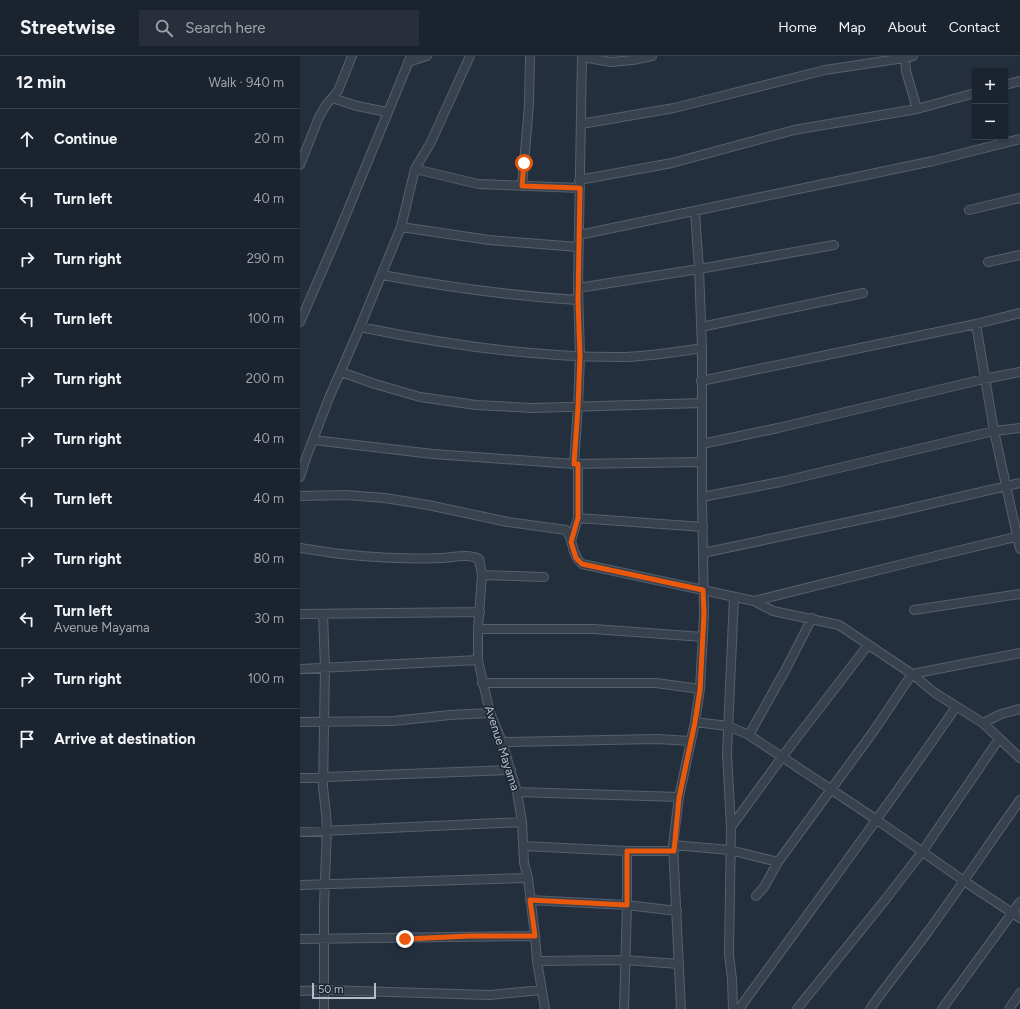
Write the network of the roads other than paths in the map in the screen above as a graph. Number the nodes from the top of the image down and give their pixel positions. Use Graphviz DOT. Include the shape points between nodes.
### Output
graph roads {
  1 [pos="352,56"];
  2 [pos="427,56"];
  3 [pos="530,56"];
  4 [pos="582,56"];
  5 [pos="652,56"];
  6 [pos="468,57"];
  7 [pos="907,57"];
  8 [pos="410,59"];
  9 [pos="1020,81"];
  10 [pos="1008,84"];
  11 [pos="972,94"];
  12 [pos="332,98"];
  13 [pos="917,109"];
  14 [pos="387,112"];
  15 [pos="581,124"];
  16 [pos="1020,139"];
  17 [pos="300,165"];
  18 [pos="415,169"];
  19 [pos="580,184"];
  20 [pos="522,186"];
  21 [pos="1020,198"];
  22 [pos="969,210"];
  23 [pos="695,212"];
  24 [pos="401,227"];
  25 [pos="580,235"];
  26 [pos="834,245"];
  27 [pos="578,247"];
  28 [pos="1020,255"];
  29 [pos="988,262"];
  30 [pos="699,269"];
  31 [pos="382,275"];
  32 [pos="578,288"];
  33 [pos="863,293"];
  34 [pos="578,300"];
  35 [pos="1020,313"];
  36 [pos="300,322"];
  37 [pos="976,324"];
  38 [pos="360,327"];
  39 [pos="702,327"];
  40 [pos="702,348"];
  41 [pos="580,356"];
  42 [pos="342,372"];
  43 [pos="1020,372"];
  44 [pos="984,379"];
  45 [pos="701,381"];
  46 [pos="702,403"];
  47 [pos="578,407"];
  48 [pos="1020,428"];
  49 [pos="994,431"];
  50 [pos="312,440"];
  51 [pos="702,444"];
  52 [pos="303,457"];
  53 [pos="702,462"];
  54 [pos="576,464"];
  55 [pos="300,477"];
  56 [pos="1020,483"];
  57 [pos="1007,486"];
  58 [pos="300,496"];
  59 [pos="702,498"];
  60 [pos="578,518"];
  61 [pos="703,526"];
  62 [pos="1019,537"];
  63 [pos="571,542"];
  64 [pos="300,548"];
  65 [pos="1020,549"];
  66 [pos="703,553"];
  67 [pos="482,575"];
  68 [pos="544,577"];
  69 [pos="703,590"];
  70 [pos="1020,594"];
  71 [pos="734,597"];
  72 [pos="754,602"];
  73 [pos="914,610"];
  74 [pos="480,612"];
  75 [pos="300,614"];
  76 [pos="323,614"];
  77 [pos="812,618"];
  78 [pos="478,629"];
  79 [pos="703,637"];
  80 [pos="868,645"];
  81 [pos="1020,653"];
  82 [pos="478,660"];
  83 [pos="300,668"];
  84 [pos="325,668"];
  85 [pos="912,674"];
  86 [pos="482,683"];
  87 [pos="700,690"];
  88 [pos="956,707"];
  89 [pos="1020,708"];
  90 [pos="490,713"];
  91 [pos="300,722"];
  92 [pos="324,722"];
  93 [pos="695,722"];
  94 [pos="983,723"];
  95 [pos="728,726"];
  96 [pos="749,735"];
  97 [pos="999,739"];
  98 [pos="691,741"];
  99 [pos="502,742"];
  100 [pos="782,757"];
  101 [pos="1020,758"];
  102 [pos="511,770"];
  103 [pos="300,778"];
  104 [pos="324,778"];
  105 [pos="831,789"];
  106 [pos="517,792"];
  107 [pos="679,798"];
  108 [pos="1020,800"];
  109 [pos="877,820"];
  110 [pos="522,822"];
  111 [pos="731,827"];
  112 [pos="326,830"];
  113 [pos="300,832"];
  114 [pos="523,846"];
  115 [pos="673,848"];
  116 [pos="730,850"];
  117 [pos="627,851"];
  118 [pos="922,852"];
  119 [pos="778,862"];
  120 [pos="528,878"];
  121 [pos="964,881"];
  122 [pos="300,885"];
  123 [pos="326,885"];
  124 [pos="756,896"];
  125 [pos="530,900"];
  126 [pos="1020,902"];
  127 [pos="627,905"];
  128 [pos="677,911"];
  129 [pos="1012,912"];
  130 [pos="1020,918"];
  131 [pos="535,936"];
  132 [pos="300,939"];
  133 [pos="325,939"];
  134 [pos="625,960"];
  135 [pos="537,962"];
  136 [pos="679,964"];
  137 [pos="325,990"];
  138 [pos="542,990"];
  139 [pos="300,991"];
  140 [pos="1020,992"];
  141 [pos="324,1009"];
  142 [pos="544,1009"];
  143 [pos="624,1009"];
  144 [pos="681,1009"];
  145 [pos="733,1009"];
  146 [pos="739,1009"];
  147 [pos="797,1009"];
  148 [pos="870,1009"];
  149 [pos="942,1009"];
  150 [pos="1009,1009"];
  1 -- 12 [label="street" via="338,91"];
  2 -- 8 [label="street"];
  3 -- 20 [label="street" via="529,105"];
  4 -- 5 [label="street" via="611,62"];
  4 -- 15 [label="street"];
  6 -- 18 [label="street" via="431,142"];
  7 -- 13 [label="street" via="906,71"];
  7 -- 15 [label="street" via="825,70 674,108"];
  8 -- 14 [label="street"];
  9 -- 10 [label="street"];
  11 -- 13 [label="street"];
  12 -- 14 [label="street"];
  12 -- 17 [label="street" via="318,117"];
  13 -- 19 [label="street" via="794,130 678,162"];
  14 -- 36 [label="street"];
  15 -- 19 [label="street"];
  16 -- 23 [label="street" via="933,161"];
  18 -- 20 [label="street" via="478,184"];
  18 -- 24 [label="street"];
  19 -- 20 [label="street"];
  19 -- 25 [label="street"];
  21 -- 22 [label="street"];
  23 -- 25 [label="street"];
  23 -- 30 [label="street"];
  24 -- 27 [label="street" via="489,240"];
  24 -- 31 [label="street"];
  25 -- 27 [label="street"];
  26 -- 30 [label="street"];
  27 -- 32 [label="street"];
  28 -- 29 [label="street"];
  30 -- 32 [label="street"];
  30 -- 39 [label="street"];
  31 -- 34 [label="street" via="478,291"];
  31 -- 38 [label="street"];
  32 -- 34 [label="street"];
  33 -- 39 [label="street"];
  34 -- 41 [label="street"];
  35 -- 37 [label="street"];
  37 -- 44 [label="street"];
  37 -- 45 [label="street"];
  38 -- 41 [label="street" via="414,339 548,355"];
  38 -- 42 [label="street"];
  39 -- 40 [label="street"];
  40 -- 41 [label="street" via="627,356"];
  40 -- 45 [label="street"];
  41 -- 47 [label="street"];
  42 -- 47 [label="street" via="420,397 476,405"];
  42 -- 50 [label="street"];
  43 -- 44 [label="street"];
  44 -- 49 [label="street"];
  44 -- 51 [label="street"];
  45 -- 46 [label="street"];
  46 -- 47 [label="street"];
  46 -- 51 [label="street"];
  47 -- 54 [label="street"];
  48 -- 49 [label="street"];
  49 -- 57 [label="street"];
  49 -- 59 [label="street"];
  50 -- 52 [label="street"];
  50 -- 54 [label="street" via="433,454"];
  51 -- 53 [label="street"];
  52 -- 55 [label="street"];
  53 -- 54 [label="street"];
  53 -- 59 [label="street"];
  54 -- 60 [label="street"];
  56 -- 57 [label="street"];
  57 -- 62 [label="street"];
  57 -- 66 [label="street"];
  58 -- 63 [label="street" via="346,495 428,505 508,522 566,530"];
  59 -- 61 [label="street"];
  60 -- 61 [label="street"];
  60 -- 63 [label="street"];
  61 -- 66 [label="street"];
  62 -- 65 [label="street"];
  62 -- 72 [label="street"];
  63 -- 69 [label="street" via="576,558 582,564"];
  64 -- 67 [label="street, Avenue Mayama" via="344,555 399,558 469,555 479,559"];
  66 -- 69 [label="street"];
  67 -- 68 [label="street"];
  67 -- 74 [label="street, Avenue Mayama"];
  69 -- 71 [label="street"];
  69 -- 79 [label="street"];
  70 -- 73 [label="street"];
  71 -- 72 [label="street"];
  71 -- 95 [label="street"];
  72 -- 77 [label="street" via="773,611"];
  74 -- 76 [label="street"];
  74 -- 78 [label="street, Avenue Mayama"];
  75 -- 76 [label="street"];
  76 -- 84 [label="street"];
  77 -- 80 [label="street" via="839,625"];
  77 -- 96 [label="street"];
  78 -- 79 [label="street" via="594,629"];
  78 -- 82 [label="street, Avenue Mayama"];
  79 -- 87 [label="street"];
  80 -- 85 [label="street"];
  80 -- 100 [label="street"];
  81 -- 85 [label="street"];
  82 -- 84 [label="street"];
  82 -- 86 [label="street, Avenue Mayama"];
  83 -- 84 [label="street"];
  84 -- 92 [label="street"];
  85 -- 88 [label="street"];
  85 -- 105 [label="street" via="874,732"];
  86 -- 87 [label="street" via="656,683"];
  86 -- 90 [label="street, Avenue Mayama"];
  87 -- 93 [label="street"];
  88 -- 94 [label="street"];
  88 -- 109 [label="street"];
  89 -- 94 [label="street"];
  90 -- 92 [label="street" via="392,721"];
  90 -- 99 [label="street, Avenue Mayama"];
  91 -- 92 [label="street"];
  92 -- 104 [label="street"];
  93 -- 95 [label="street"];
  93 -- 98 [label="street"];
  94 -- 97 [label="street"];
  95 -- 96 [label="street"];
  95 -- 111 [label="street"];
  96 -- 100 [label="street"];
  97 -- 101 [label="street"];
  97 -- 118 [label="street"];
  98 -- 99 [label="street" via="648,739"];
  98 -- 107 [label="street"];
  99 -- 102 [label="street, Avenue Mayama"];
  100 -- 105 [label="street"];
  100 -- 111 [label="street"];
  102 -- 104 [label="street"];
  102 -- 106 [label="street, Avenue Mayama"];
  103 -- 104 [label="street"];
  104 -- 112 [label="street"];
  105 -- 109 [label="street"];
  105 -- 119 [label="street"];
  106 -- 107 [label="street"];
  106 -- 110 [label="street, Avenue Mayama"];
  107 -- 115 [label="street"];
  108 -- 121 [label="street"];
  109 -- 118 [label="street"];
  109 -- 146 [label="street"];
  110 -- 112 [label="street"];
  110 -- 114 [label="street, Avenue Mayama"];
  111 -- 116 [label="street"];
  112 -- 113 [label="street"];
  112 -- 123 [label="street"];
  114 -- 117 [label="street"];
  114 -- 120 [label="street, Avenue Mayama"];
  115 -- 116 [label="street"];
  115 -- 117 [label="street"];
  115 -- 128 [label="street"];
  116 -- 119 [label="street"];
  116 -- 145 [label="street" via="729,954"];
  117 -- 127 [label="street"];
  118 -- 121 [label="street"];
  118 -- 147 [label="street"];
  119 -- 124 [label="street"];
  120 -- 123 [label="street"];
  120 -- 125 [label="street, Avenue Mayama"];
  121 -- 129 [label="street"];
  121 -- 148 [label="street"];
  122 -- 123 [label="street"];
  123 -- 133 [label="street"];
  125 -- 127 [label="street"];
  125 -- 131 [label="street, Avenue Mayama"];
  126 -- 129 [label="street"];
  127 -- 128 [label="street"];
  127 -- 134 [label="street"];
  128 -- 136 [label="street"];
  129 -- 130 [label="street"];
  129 -- 149 [label="street"];
  131 -- 133 [label="street"];
  131 -- 135 [label="street, Avenue Mayama"];
  132 -- 133 [label="street"];
  133 -- 137 [label="street"];
  134 -- 135 [label="street"];
  134 -- 136 [label="street"];
  134 -- 143 [label="street"];
  135 -- 138 [label="street, Avenue Mayama"];
  136 -- 144 [label="street"];
  137 -- 138 [label="street" via="490,995"];
  137 -- 139 [label="street"];
  137 -- 141 [label="street"];
  138 -- 142 [label="street, Avenue Mayama"];
  140 -- 150 [label="street"];
}
